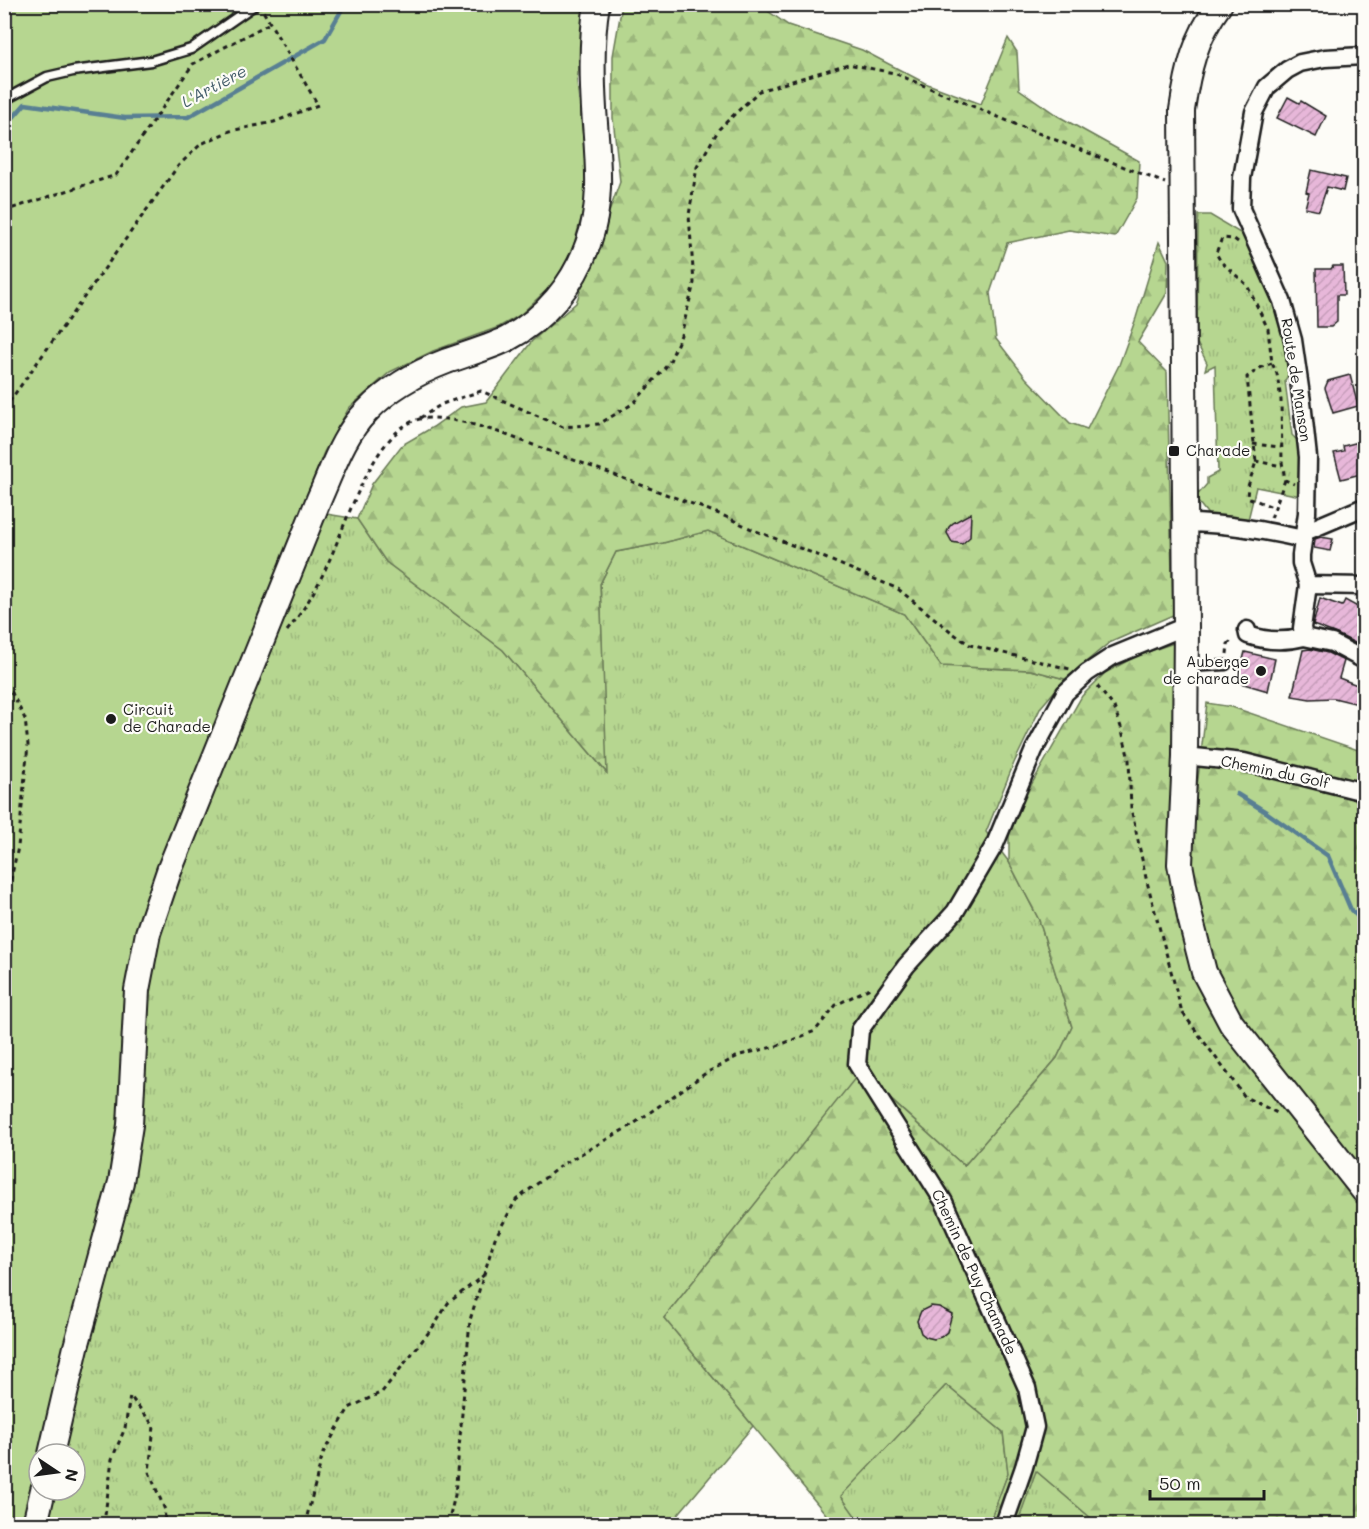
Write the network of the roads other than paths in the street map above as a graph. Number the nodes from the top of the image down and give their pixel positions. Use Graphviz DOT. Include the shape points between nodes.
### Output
graph roads {
  1 [pos="257,4"];
  2 [pos="597,4"];
  3 [pos="1220,4"];
  4 [pos="1365,56"];
  5 [pos="4,100"];
  6 [pos="1365,507"];
  7 [pos="1185,523"];
  8 [pos="1304,536"];
  9 [pos="1308,585"];
  10 [pos="1365,586"];
  11 [pos="1186,626"];
  12 [pos="1247,630"];
  13 [pos="1304,637"];
  14 [pos="1365,660"];
  15 [pos="1226,665"];
  16 [pos="1185,667"];
  17 [pos="1185,756"];
  18 [pos="1365,792"];
  19 [pos="1365,1191"];
  20 [pos="54,1442"];
  21 [pos="40,1502"];
  22 [pos="35,1524"];
  23 [pos="1004,1524"];
  1 -- 5 [label="lane" via="191,49 151,61 47,77"];
  2 -- 20 [label="street" via="593,83 599,183 592,230 582,258 567,285 535,320 507,339 409,379 381,398 356,424 340,451 169,871 148,933 137,990 130,1125 123,1174"];
  3 -- 7 [label="street" via="1194,48 1182,132"];
  4 -- 8 [label="street, Route de Manson" via="1300,63 1278,77 1254,112 1242,178 1241,208 1282,301 1293,340 1305,421 1309,489"];
  6 -- 8 [label="street"];
  7 -- 8 [label="street" via="1218,523"];
  7 -- 11 [label="street"];
  8 -- 9 [label="street, Route de Manson" via="1301,563"];
  9 -- 10 [label="street"];
  9 -- 13 [label="street"];
  11 -- 16 [label="street"];
  11 -- 23 [label="street, Chemin de Puy Chamade" via="1113,656 1065,693 1034,750 995,844 956,912 906,966 860,1030 857,1064 944,1202 1027,1388 1035,1427"];
  12 -- 13 [label="street" via="1248,635 1261,640 1287,642"];
  13 -- 14 [label="street" via="1332,643"];
  15 -- 16 [label="lane"];
  16 -- 17 [label="street"];
  17 -- 18 [label="street, Chemin du Golf" via="1244,762"];
  17 -- 19 [label="street" via="1180,864 1204,972 1231,1023"];
  21 -- 22 [label="street"];
}
